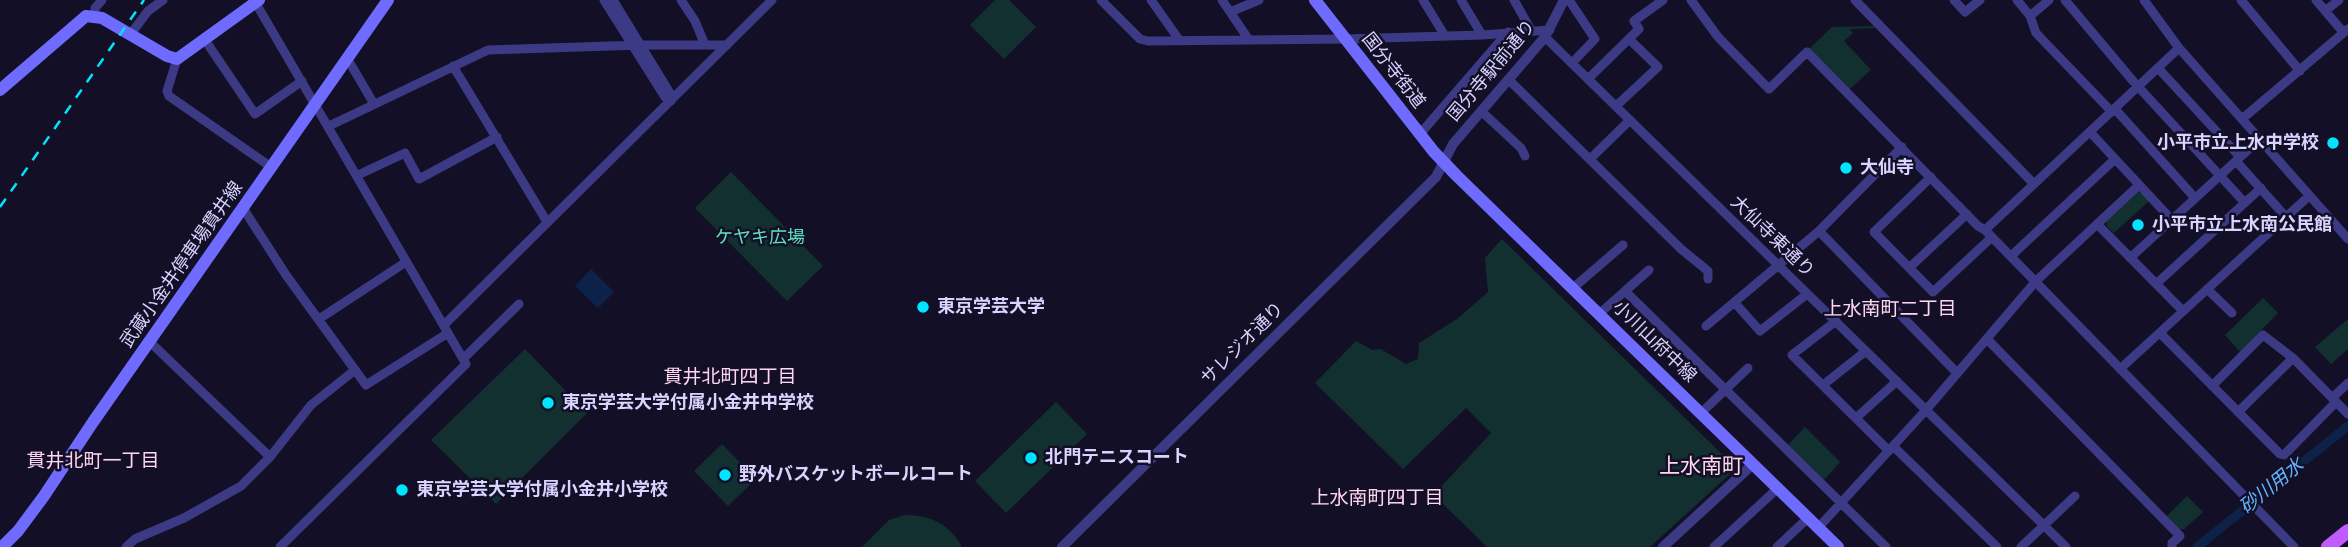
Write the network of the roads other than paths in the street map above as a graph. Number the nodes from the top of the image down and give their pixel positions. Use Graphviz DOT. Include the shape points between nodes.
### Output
graph roads {
  1 [pos="163,0"];
  2 [pos="388,0"];
  3 [pos="604,0"];
  4 [pos="613,0"];
  5 [pos="681,0"];
  6 [pos="772,0"];
  7 [pos="1101,0"];
  8 [pos="1152,0"];
  9 [pos="1222,0"];
  10 [pos="1259,0"];
  11 [pos="1315,0"];
  12 [pos="1423,0"];
  13 [pos="1461,0"];
  14 [pos="1514,0"];
  15 [pos="1567,0"];
  16 [pos="1663,0"];
  17 [pos="1691,0"];
  18 [pos="1855,0"];
  19 [pos="1954,0"];
  20 [pos="1980,0"];
  21 [pos="2017,0"];
  22 [pos="2049,0"];
  23 [pos="2065,0"];
  24 [pos="2144,0"];
  25 [pos="2241,0"];
  26 [pos="2316,0"];
  27 [pos="2339,0"];
  28 [pos="256,1"];
  29 [pos="98,5"];
  30 [pos="2325,11"];
  31 [pos="1230,12"];
  32 [pos="2030,16"];
  33 [pos="1531,30"];
  34 [pos="2346,31"];
  35 [pos="1508,32"];
  36 [pos="1547,34"];
  37 [pos="130,35"];
  38 [pos="1482,35"];
  39 [pos="1445,36"];
  40 [pos="1346,39"];
  41 [pos="1629,39"];
  42 [pos="205,40"];
  43 [pos="1249,40"];
  44 [pos="1180,41"];
  45 [pos="636,45"];
  46 [pos="705,45"];
  47 [pos="727,45"];
  48 [pos="2179,48"];
  49 [pos="347,58"];
  50 [pos="177,59"];
  51 [pos="1572,63"];
  52 [pos="453,66"];
  53 [pos="2158,68"];
  54 [pos="2300,71"];
  55 [pos="1588,79"];
  56 [pos="1509,80"];
  57 [pos="302,81"];
  58 [pos="2138,87"];
  59 [pos="0,90"];
  60 [pos="671,101"];
  61 [pos="316,103"];
  62 [pos="374,104"];
  63 [pos="1616,106"];
  64 [pos="2113,110"];
  65 [pos="1481,111"];
  66 [pos="2242,119"];
  67 [pos="1630,120"];
  68 [pos="329,126"];
  69 [pos="2090,132"];
  70 [pos="1420,134"];
  71 [pos="497,137"];
  72 [pos="2260,139"];
  73 [pos="1902,146"];
  74 [pos="1525,156"];
  75 [pos="1591,159"];
  76 [pos="2115,159"];
  77 [pos="2238,159"];
  78 [pos="1445,163"];
  79 [pos="271,167"];
  80 [pos="358,175"];
  81 [pos="2220,176"];
  82 [pos="1931,177"];
  83 [pos="2034,184"];
  84 [pos="2139,186"];
  85 [pos="2261,188"];
  86 [pos="2309,196"];
  87 [pos="2196,198"];
  88 [pos="2245,203"];
  89 [pos="243,208"];
  90 [pos="1967,214"];
  91 [pos="2286,217"];
  92 [pos="2172,220"];
  93 [pos="547,222"];
  94 [pos="2097,224"];
  95 [pos="1819,232"];
  96 [pos="1989,234"];
  97 [pos="2348,239"];
  98 [pos="1623,245"];
  99 [pos="2011,256"];
  100 [pos="2130,258"];
  101 [pos="407,262"];
  102 [pos="1780,267"];
  103 [pos="1909,268"];
  104 [pos="1649,270"];
  105 [pos="1708,279"];
  106 [pos="2036,281"];
  107 [pos="2156,284"];
  108 [pos="1573,288"];
  109 [pos="2207,289"];
  110 [pos="1625,291"];
  111 [pos="1807,294"];
  112 [pos="1735,303"];
  113 [pos="519,304"];
  114 [pos="2183,312"];
  115 [pos="2232,313"];
  116 [pos="1599,314"];
  117 [pos="319,319"];
  118 [pos="1836,321"];
  119 [pos="1706,326"];
  120 [pos="446,329"];
  121 [pos="2160,333"];
  122 [pos="1987,339"];
  123 [pos="149,342"];
  124 [pos="1866,351"];
  125 [pos="464,358"];
  126 [pos="2293,358"];
  127 [pos="1748,368"];
  128 [pos="2120,369"];
  129 [pos="355,370"];
  130 [pos="1957,373"];
  131 [pos="1897,381"];
  132 [pos="2348,383"];
  133 [pos="1823,385"];
  134 [pos="2212,386"];
  135 [pos="1726,389"];
  136 [pos="2334,400"];
  137 [pos="1926,410"];
  138 [pos="2238,412"];
  139 [pos="1701,413"];
  140 [pos="2348,414"];
  141 [pos="1856,418"];
  142 [pos="1891,449"];
  143 [pos="270,457"];
  144 [pos="1754,464"];
  145 [pos="1778,488"];
  146 [pos="2075,496"];
  147 [pos="1842,502"];
  148 [pos="1808,518"];
  149 [pos="2044,525"];
  150 [pos="1818,528"];
  151 [pos="2348,531"];
  152 [pos="2,547"];
  153 [pos="126,547"];
  154 [pos="280,547"];
  155 [pos="1062,547"];
  156 [pos="1663,547"];
  157 [pos="1714,547"];
  158 [pos="1777,547"];
  159 [pos="1838,547"];
  160 [pos="1886,547"];
  161 [pos="1997,547"];
  162 [pos="2021,547"];
  163 [pos="2066,547"];
  164 [pos="2172,547"];
  165 [pos="2294,547"];
  166 [pos="2328,547"];
  1 -- 37 [label="street"];
  2 -- 49 [label="main road, 武蔵小金井停車場貫井線"];
  3 -- 45 [label="street"];
  4 -- 45 [label="street"];
  5 -- 46 [label="street"];
  6 -- 47 [label="street"];
  7 -- 44 [label="street" via="1140,39"];
  8 -- 44 [label="street"];
  9 -- 31 [label="street"];
  10 -- 31 [label="street"];
  11 -- 40 [label="main road, 国分寺街道"];
  12 -- 39 [label="street"];
  13 -- 38 [label="street"];
  14 -- 33 [label="street"];
  15 -- 36 [label="street, 国分寺駅前通り"];
  15 -- 51 [label="street" via="1595,40"];
  16 -- 41 [label="street" via="1634,21 1639,29"];
  17 -- 73 [label="street" via="1718,37 1769,89 1807,51"];
  18 -- 83 [label="street"];
  19 -- 20 [label="street" via="1965,12"];
  21 -- 32 [label="street"];
  22 -- 32 [label="street"];
  23 -- 58 [label="street"];
  24 -- 48 [label="street"];
  25 -- 54 [label="street"];
  26 -- 30 [label="street"];
  27 -- 30 [label="street"];
  28 -- 42 [label="main road"];
  28 -- 57 [label="street"];
  29 -- 37 [label="main road"];
  29 -- 59 [label="main road"];
  30 -- 34 [label="street"];
  31 -- 43 [label="street"];
  32 -- 64 [label="street" via="2036,33"];
  33 -- 35 [label="street"];
  33 -- 36 [label="street"];
  34 -- 54 [label="street"];
  35 -- 38 [label="street"];
  35 -- 70 [label="street"];
  36 -- 51 [label="street, 大仙寺東通り"];
  36 -- 56 [label="street, 国分寺駅前通り"];
  37 -- 50 [label="main road"];
  38 -- 39 [label="street"];
  39 -- 40 [label="street"];
  40 -- 43 [label="street"];
  40 -- 70 [label="main road, 国分寺街道"];
  41 -- 55 [label="street"];
  41 -- 63 [label="street" via="1658,67"];
  42 -- 50 [label="main road"];
  42 -- 57 [label="street" via="255,114"];
  43 -- 44 [label="street"];
  45 -- 46 [label="street"];
  45 -- 52 [label="street" via="488,50"];
  45 -- 60 [label="street"];
  46 -- 47 [label="street"];
  47 -- 60 [label="street"];
  48 -- 53 [label="street"];
  48 -- 66 [label="street"];
  49 -- 61 [label="main road, 武蔵小金井停車場貫井線"];
  49 -- 62 [label="street"];
  50 -- 79 [label="street" via="169,96"];
  51 -- 55 [label="street, 大仙寺東通り"];
  52 -- 62 [label="street"];
  52 -- 71 [label="street"];
  53 -- 58 [label="street"];
  53 -- 77 [label="street"];
  54 -- 66 [label="street"];
  55 -- 63 [label="street, 大仙寺東通り"];
  56 -- 65 [label="street, 国分寺駅前通り"];
  56 -- 75 [label="street"];
  57 -- 61 [label="street"];
  58 -- 64 [label="street"];
  58 -- 81 [label="street"];
  60 -- 93 [label="street"];
  61 -- 68 [label="street"];
  61 -- 79 [label="main road, 武蔵小金井停車場貫井線"];
  62 -- 68 [label="street"];
  63 -- 67 [label="street, 大仙寺東通り"];
  64 -- 69 [label="street"];
  64 -- 87 [label="street"];
  65 -- 74 [label="street"];
  65 -- 78 [label="street, 国分寺駅前通り" via="1453,144"];
  66 -- 72 [label="street"];
  67 -- 75 [label="street"];
  67 -- 102 [label="street, 大仙寺東通り"];
  68 -- 80 [label="street"];
  69 -- 76 [label="street"];
  69 -- 83 [label="street"];
  70 -- 78 [label="main road, 国分寺街道"];
  71 -- 80 [label="street" via="419,179 405,153"];
  71 -- 93 [label="street"];
  72 -- 77 [label="street"];
  72 -- 86 [label="street"];
  73 -- 82 [label="street"];
  73 -- 95 [label="street"];
  75 -- 105 [label="street" via="1708,271"];
  76 -- 84 [label="street"];
  76 -- 99 [label="street"];
  77 -- 81 [label="street"];
  77 -- 85 [label="street"];
  78 -- 108 [label="main road, 小川山府中線"];
  78 -- 155 [label="street, サレジオ通り" via="1436,177"];
  79 -- 89 [label="main road, 武蔵小金井停車場貫井線"];
  80 -- 101 [label="street"];
  81 -- 87 [label="street"];
  81 -- 88 [label="street"];
  82 -- 90 [label="street"];
  82 -- 103 [label="street" via="1874,232"];
  83 -- 96 [label="street"];
  84 -- 92 [label="street"];
  84 -- 94 [label="street"];
  85 -- 88 [label="street"];
  85 -- 91 [label="street"];
  86 -- 91 [label="street"];
  86 -- 97 [label="street"];
  87 -- 92 [label="street"];
  88 -- 107 [label="street"];
  89 -- 117 [label="street"];
  89 -- 123 [label="main road, 武蔵小金井停車場貫井線"];
  90 -- 96 [label="street"];
  90 -- 103 [label="street"];
  91 -- 109 [label="street"];
  92 -- 100 [label="street"];
  93 -- 120 [label="street"];
  94 -- 100 [label="street"];
  94 -- 106 [label="street"];
  95 -- 102 [label="street"];
  95 -- 130 [label="street"];
  96 -- 99 [label="street"];
  96 -- 103 [label="street" via="1933,292"];
  98 -- 108 [label="street"];
  99 -- 106 [label="street"];
  100 -- 107 [label="street"];
  101 -- 117 [label="street"];
  101 -- 120 [label="street"];
  102 -- 111 [label="street, 大仙寺東通り"];
  102 -- 112 [label="street"];
  104 -- 110 [label="street"];
  106 -- 122 [label="street"];
  106 -- 128 [label="street"];
  107 -- 114 [label="street"];
  108 -- 116 [label="main road, 小川山府中線"];
  109 -- 114 [label="street"];
  109 -- 115 [label="street"];
  110 -- 116 [label="street"];
  110 -- 135 [label="street"];
  111 -- 112 [label="street" via="1760,331"];
  111 -- 118 [label="street, 大仙寺東通り"];
  112 -- 119 [label="street"];
  113 -- 125 [label="street"];
  114 -- 121 [label="street"];
  116 -- 139 [label="main road, 小川山府中線"];
  117 -- 129 [label="street"];
  118 -- 124 [label="street, 大仙寺東通り"];
  118 -- 133 [label="street" via="1792,355"];
  120 -- 125 [label="street"];
  120 -- 129 [label="street" via="366,385"];
  121 -- 128 [label="street"];
  121 -- 134 [label="street"];
  122 -- 130 [label="street"];
  122 -- 164 [label="street" via="2183,532"];
  123 -- 143 [label="street"];
  123 -- 152 [label="main road, 武蔵小金井停車場貫井線" via="28,519"];
  124 -- 131 [label="street, 大仙寺東通り"];
  124 -- 133 [label="street"];
  125 -- 154 [label="street" via="463,368"];
  126 -- 134 [label="street" via="2263,335"];
  126 -- 136 [label="street"];
  126 -- 138 [label="street"];
  127 -- 135 [label="street"];
  128 -- 165 [label="street"];
  129 -- 143 [label="street" via="312,405"];
  130 -- 137 [label="street"];
  131 -- 137 [label="street, 大仙寺東通り"];
  131 -- 141 [label="street"];
  132 -- 136 [label="street"];
  133 -- 141 [label="street"];
  134 -- 138 [label="street"];
  135 -- 139 [label="street"];
  135 -- 147 [label="street"];
  136 -- 138 [label="street" via="2284,455"];
  136 -- 140 [label="street"];
  137 -- 142 [label="street"];
  137 -- 149 [label="street, 大仙寺東通り"];
  139 -- 144 [label="main road, 小川山府中線"];
  141 -- 142 [label="street"];
  142 -- 147 [label="street"];
  142 -- 161 [label="street"];
  143 -- 153 [label="street" via="241,486"];
  144 -- 145 [label="main road, 小川山府中線"];
  144 -- 156 [label="street"];
  145 -- 148 [label="main road, 小川山府中線"];
  145 -- 157 [label="street"];
  146 -- 149 [label="street"];
  147 -- 150 [label="street"];
  147 -- 160 [label="street"];
  148 -- 150 [label="main road, 小川山府中線"];
  148 -- 158 [label="street"];
  149 -- 162 [label="street"];
  149 -- 163 [label="street, 大仙寺東通り"];
  150 -- 159 [label="main road, 小川山府中線"];
  151 -- 166 [label="main road"];
}
